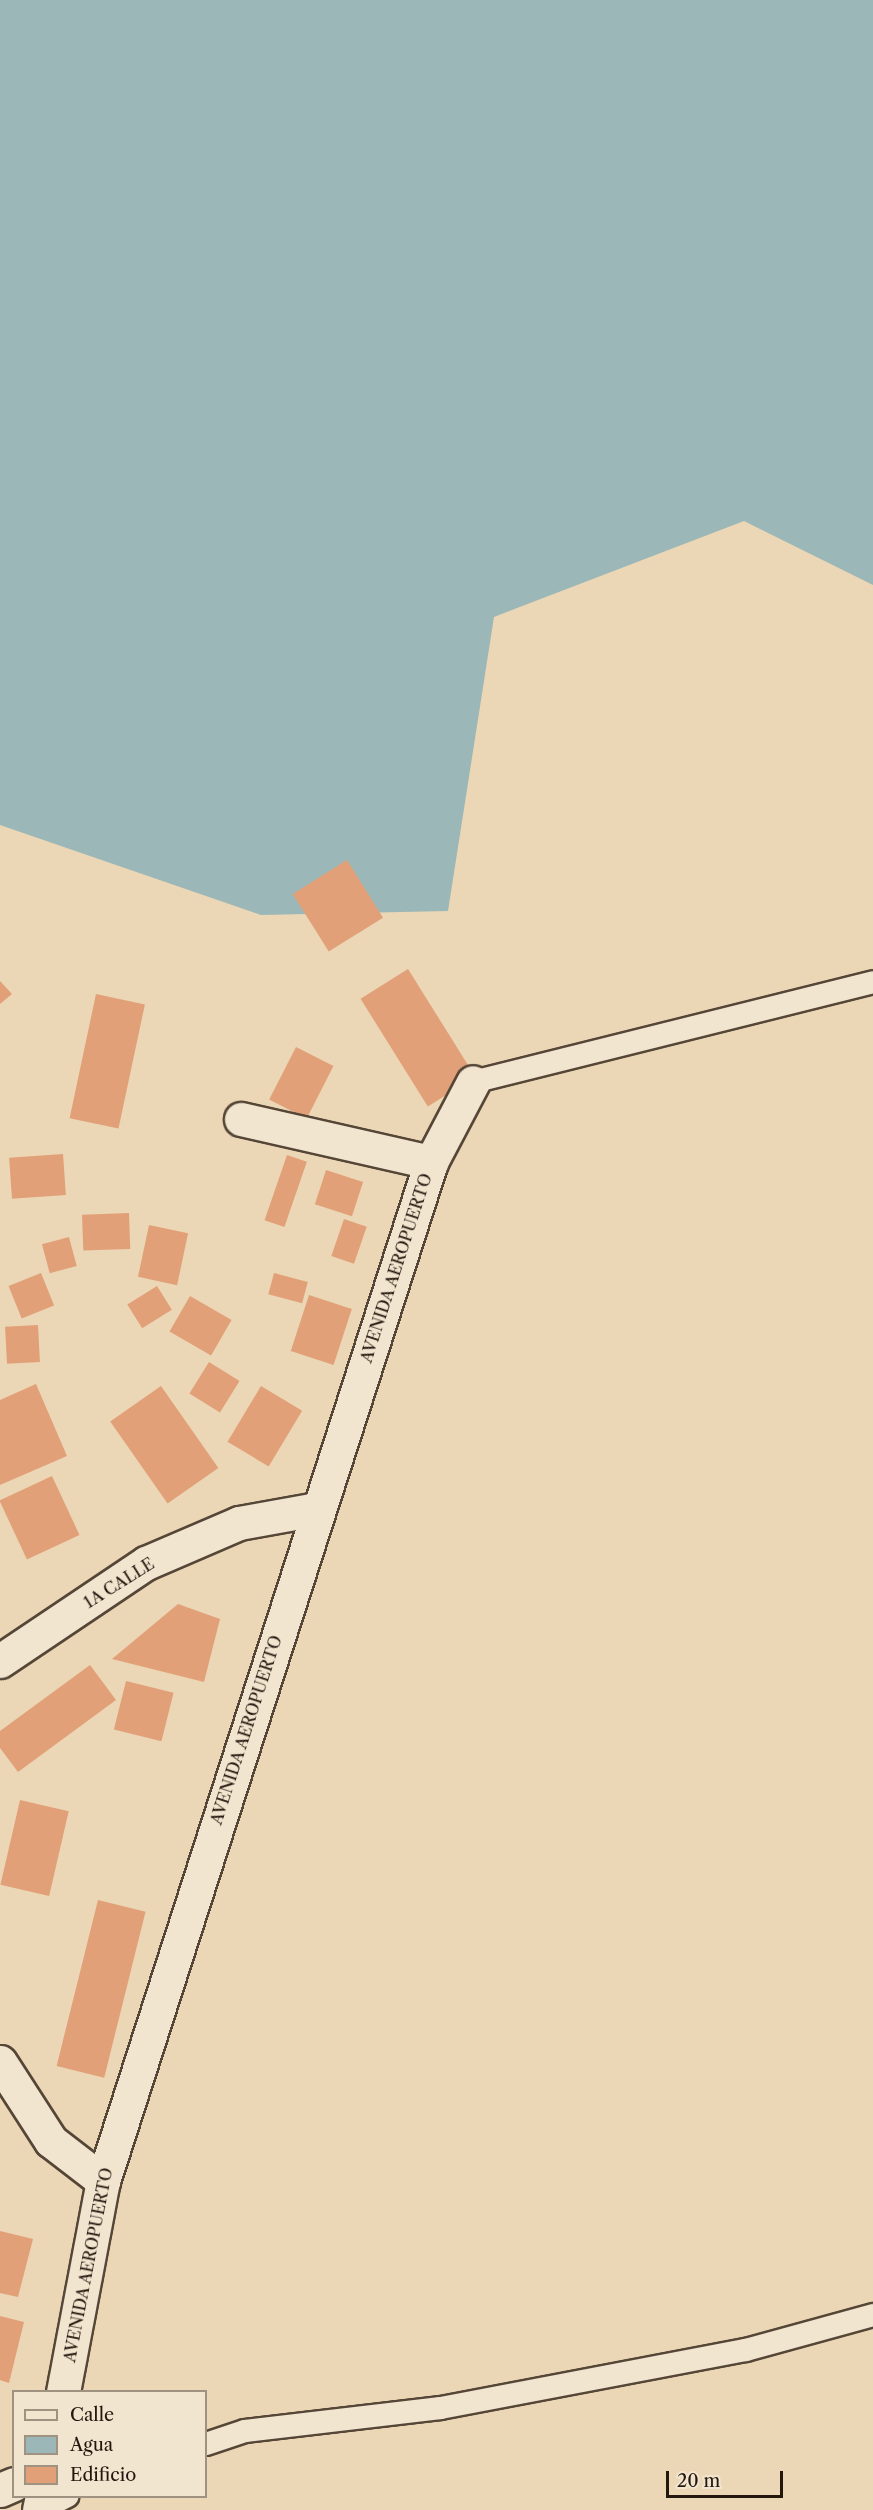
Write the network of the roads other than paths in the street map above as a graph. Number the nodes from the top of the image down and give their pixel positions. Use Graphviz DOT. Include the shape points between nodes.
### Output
graph roads {
  1 [pos="873,982"];
  2 [pos="473,1083"];
  3 [pos="241,1119"];
  4 [pos="431,1162"];
  5 [pos="317,1509"];
  6 [pos="0,1661"];
  7 [pos="0,2062"];
  8 [pos="103,2181"];
  9 [pos="873,2315"];
  10 [pos="63,2390"];
  11 [pos="207,2444"];
  12 [pos="64,2498"];
  13 [pos="39,2510"];
  1 -- 2 [label="lane"];
  2 -- 4 [label="street, AVENIDA AEROPUERTO"];
  3 -- 4 [label="street"];
  4 -- 5 [label="street, AVENIDA AEROPUERTO"];
  5 -- 6 [label="street, 1A CALLE" via="238,1523 146,1563"];
  5 -- 8 [label="street, AVENIDA AEROPUERTO"];
  7 -- 8 [label="street" via="51,2141"];
  8 -- 10 [label="street, AVENIDA AEROPUERTO"];
  9 -- 11 [label="lane" via="723,2354 441,2408 245,2432"];
  12 -- 13 [label="lane"];
}
